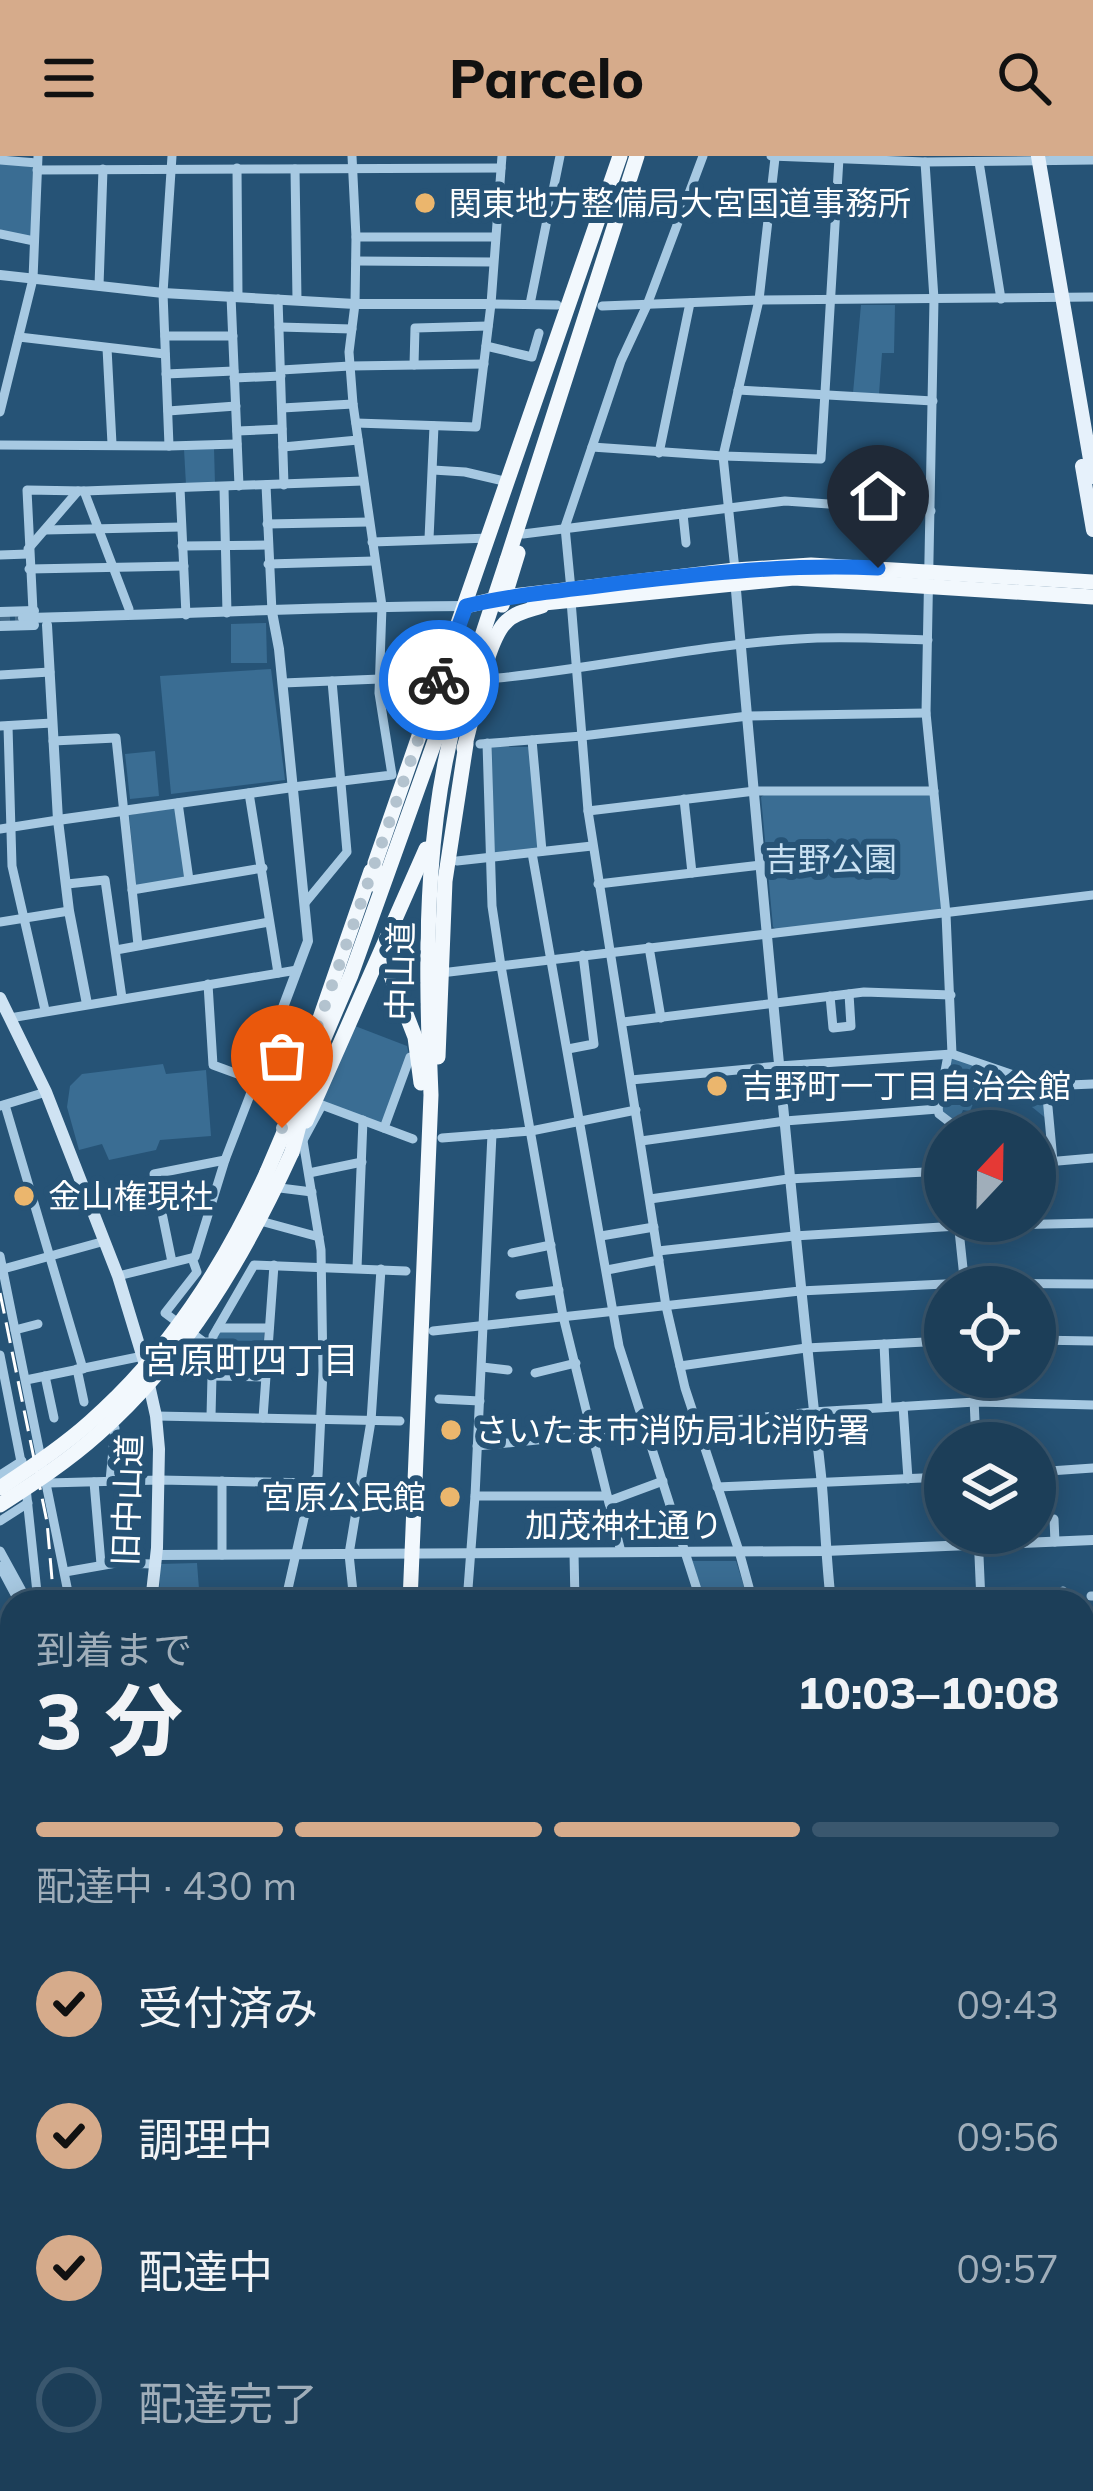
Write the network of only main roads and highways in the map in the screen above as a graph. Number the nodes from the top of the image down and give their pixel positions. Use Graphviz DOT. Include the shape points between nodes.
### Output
graph roads {
  1 [pos="628,156"];
  2 [pos="1039,158"];
  3 [pos="614,175"];
  4 [pos="601,248"];
  5 [pos="1071,348"];
  6 [pos="1093,426"];
  7 [pos="1092,471"];
  8 [pos="1093,530"];
  9 [pos="930,578"];
  10 [pos="1093,582"];
  11 [pos="571,596"];
  12 [pos="1093,597"];
  13 [pos="550,602"];
  14 [pos="502,603"];
  15 [pos="466,606"];
  16 [pos="494,641"];
  17 [pos="470,658"];
  18 [pos="464,687"];
  19 [pos="478,743"];
  20 [pos="445,804"];
  21 [pos="426,849"];
  22 [pos="375,863"];
  23 [pos="374,884"];
  24 [pos="385,960"];
  25 [pos="0,998"];
  26 [pos="297,1146"];
  27 [pos="267,1172"];
  28 [pos="426,1238"];
  29 [pos="0,1488"];
  30 [pos="0,1505"];
  31 [pos="407,1554"];
  32 [pos="152,1590"];
  33 [pos="402,1590"];
  34 [pos="409,1590"];
  1 -- 3 [label="highway, 中山道"];
  1 -- 4 [label="highway, 中山道"];
  2 -- 5 [label="main road"];
  3 -- 4 [label="highway"];
  3 -- 15 [label="highway, 中山道"];
  4 -- 14 [label="highway" via="585,350"];
  4 -- 17 [label="highway, 中山道, bridge"];
  5 -- 6 [label="main road"];
  5 -- 7 [label="main road"];
  5 -- 8 [label="main road" via="1068,377"];
  9 -- 10 [label="highway"];
  9 -- 11 [label="highway" via="735,576"];
  9 -- 12 [label="highway"];
  11 -- 13 [label="highway"];
  11 -- 14 [label="highway"];
  13 -- 14 [label="highway"];
  13 -- 16 [label="highway" via="507,620"];
  14 -- 15 [label="highway"];
  15 -- 16 [label="highway"];
  15 -- 22 [label="highway, 中山道"];
  16 -- 19 [label="highway"];
  17 -- 18 [label="highway, 中山道"];
  17 -- 27 [label="highway"];
  18 -- 26 [label="highway" via="300,1118"];
  18 -- 28 [label="highway, 中山道" via="438,800 432,879"];
  19 -- 20 [label="highway"];
  19 -- 28 [label="highway" via="447,865"];
  21 -- 26 [label="highway"];
  22 -- 23 [label="highway, 中山道"];
  22 -- 27 [label="highway"];
  24 -- 31 [label="highway, 中山道" via="415,1036 421,1088"];
  25 -- 32 [label="main road, 旧中山道" via="46,1092 143,1356 160,1480"];
  26 -- 30 [label="highway, bridge" via="248,1244 182,1344 100,1432"];
  27 -- 29 [label="highway, bridge" via="220,1265 163,1346 93,1420"];
  28 -- 31 [label="highway, 中山道"];
  31 -- 33 [label="highway, 中山道"];
  31 -- 34 [label="highway, 中山道"];
}
